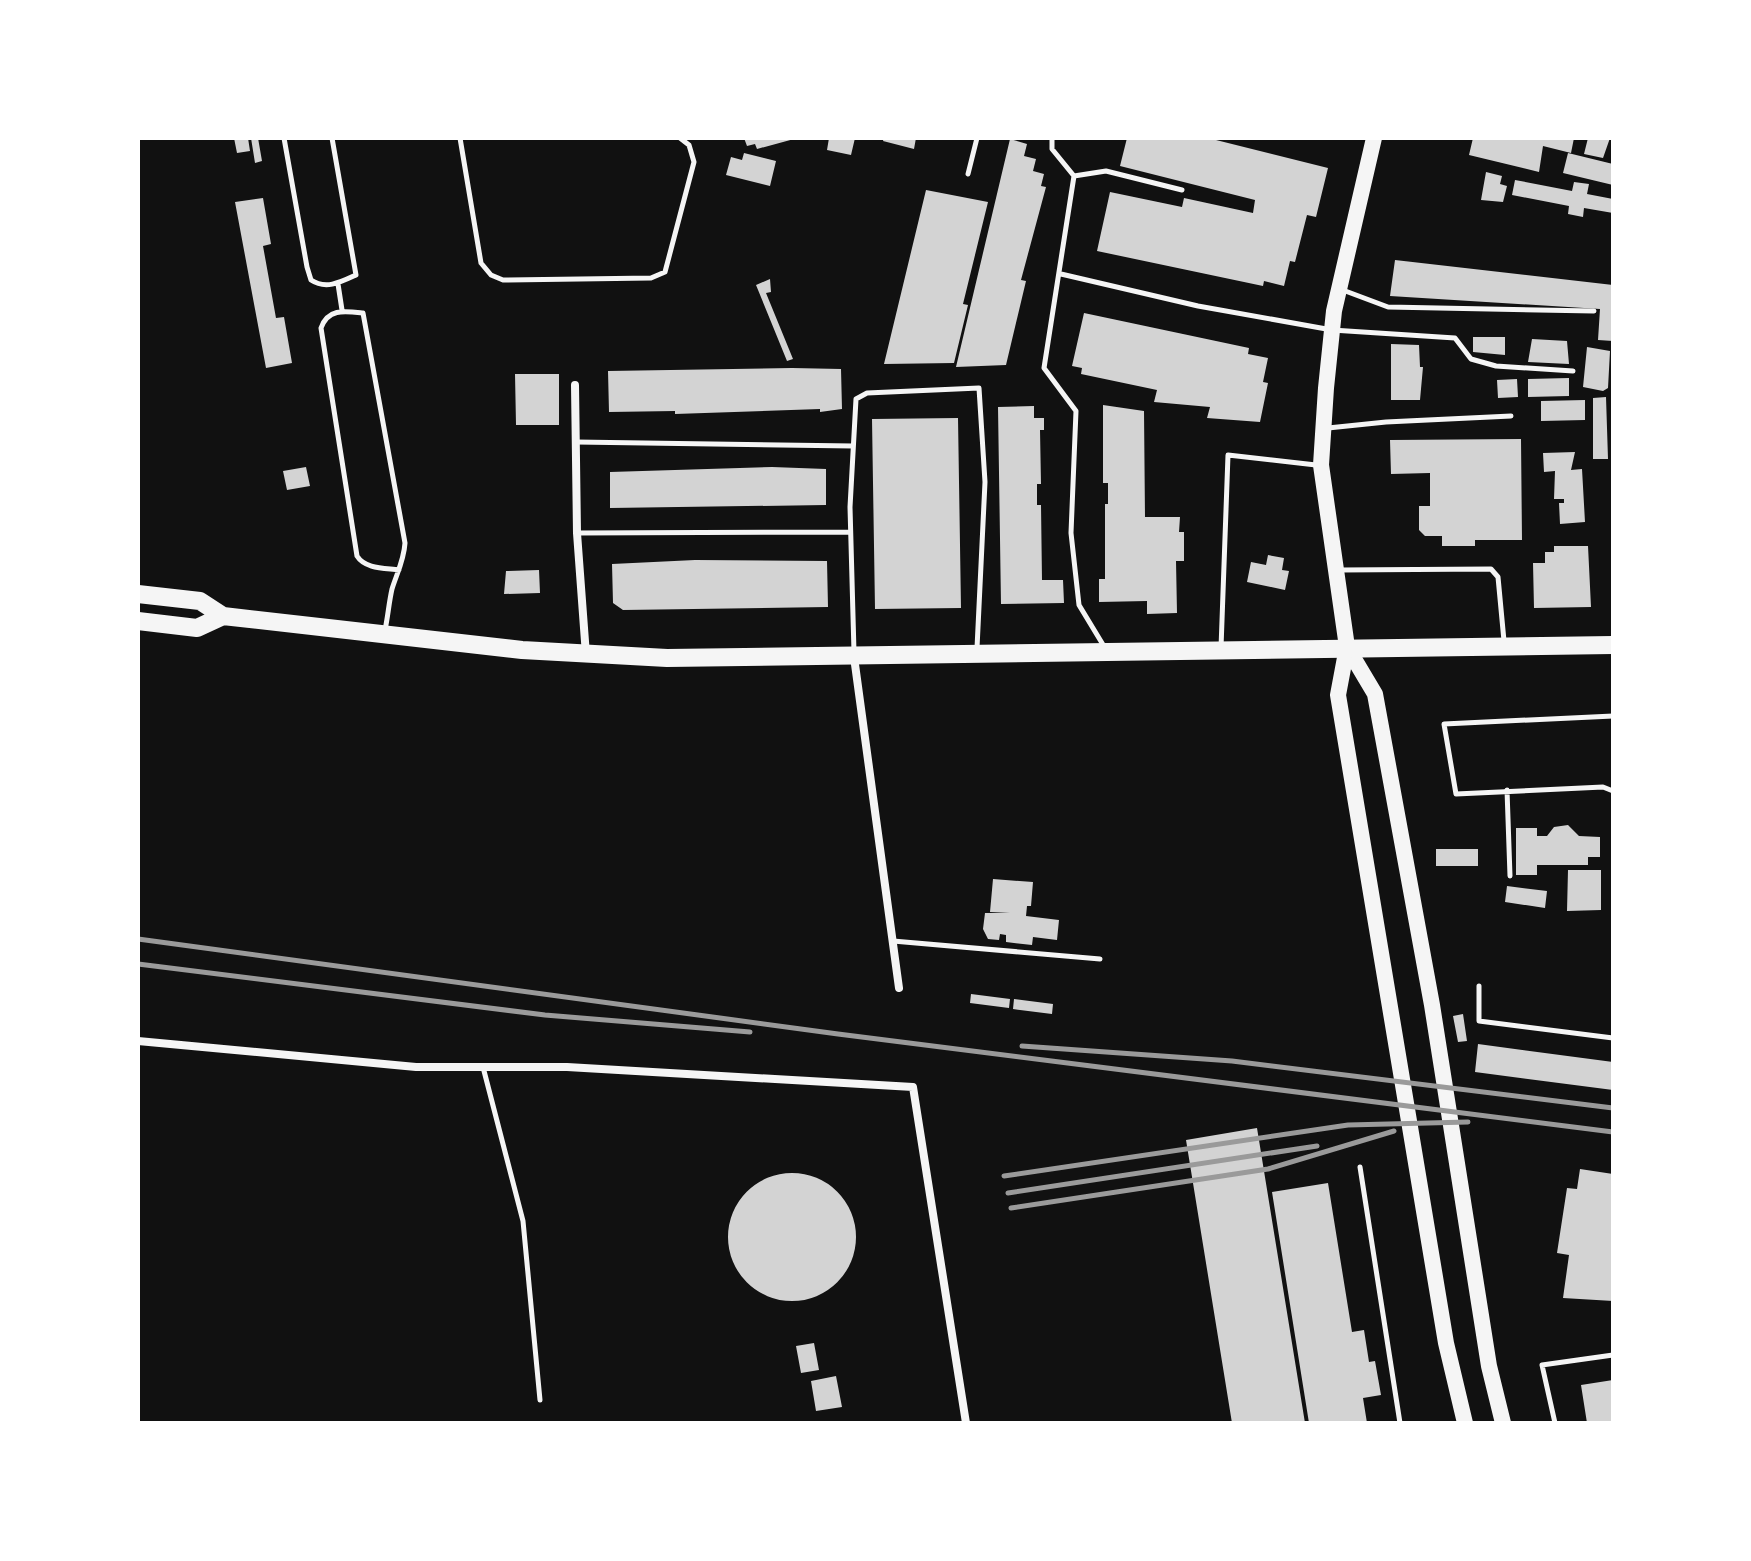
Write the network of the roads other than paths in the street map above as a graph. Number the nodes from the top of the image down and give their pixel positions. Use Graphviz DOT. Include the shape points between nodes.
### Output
graph roads {
  1 [pos="284,138"];
  2 [pos="332,138"];
  3 [pos="460,138"];
  4 [pos="680,138"];
  5 [pos="977,138"];
  6 [pos="1052,138"];
  7 [pos="1374,138"];
  8 [pos="968,174"];
  9 [pos="1074,176"];
  10 [pos="1182,190"];
  11 [pos="1061,274"];
  12 [pos="338,284"];
  13 [pos="1339,289"];
  14 [pos="342,310"];
  15 [pos="1594,311"];
  16 [pos="1332,330"];
  17 [pos="1573,371"];
  18 [pos="575,385"];
  19 [pos="1511,416"];
  20 [pos="1323,429"];
  21 [pos="576,442"];
  22 [pos="853,446"];
  23 [pos="1321,465"];
  24 [pos="850,532"];
  25 [pos="577,533"];
  26 [pos="399,570"];
  27 [pos="1336,570"];
  28 [pos="138,594"];
  29 [pos="223,616"];
  30 [pos="138,621"];
  31 [pos="385,635"];
  32 [pos="1613,645"];
  33 [pos="1504,646"];
  34 [pos="1347,647"];
  35 [pos="1221,650"];
  36 [pos="1108,652"];
  37 [pos="977,653"];
  38 [pos="586,656"];
  39 [pos="854,657"];
  40 [pos="1613,716"];
  41 [pos="1507,790"];
  42 [pos="1613,791"];
  43 [pos="1510,876"];
  44 [pos="892,941"];
  45 [pos="1100,959"];
  46 [pos="1479,986"];
  47 [pos="899,988"];
  48 [pos="1613,1038"];
  49 [pos="138,1041"];
  50 [pos="483,1067"];
  51 [pos="1360,1167"];
  52 [pos="1613,1355"];
  53 [pos="540,1400"];
  54 [pos="966,1423"];
  55 [pos="1400,1423"];
  56 [pos="1465,1423"];
  57 [pos="1503,1423"];
  58 [pos="1555,1423"];
  1 -- 12 [label="lane" via="311,280"];
  2 -- 12 [label="lane" via="356,275"];
  3 -- 4 [label="lane" via="481,263 503,280 651,278 665,272 694,162 689,145"];
  5 -- 8 [label="lane"];
  6 -- 9 [label="lane" via="1052,149"];
  7 -- 13 [label="main road"];
  9 -- 10 [label="lane" via="1106,171"];
  9 -- 11 [label="lane"];
  11 -- 16 [label="lane"];
  11 -- 36 [label="lane" via="1044,368 1076,411 1071,533 1079,605"];
  12 -- 14 [label="lane"];
  13 -- 15 [label="lane" via="1388,307"];
  13 -- 16 [label="main road"];
  14 -- 26 [label="lane" via="363,313 405,543"];
  14 -- 26 [label="lane" via="329,315 321,328 357,556 370,566"];
  16 -- 17 [label="lane" via="1455,338 1471,359 1496,366"];
  16 -- 20 [label="main road"];
  18 -- 21 [label="street"];
  19 -- 20 [label="lane"];
  20 -- 23 [label="main road"];
  21 -- 22 [label="lane"];
  21 -- 25 [label="street"];
  22 -- 24 [label="lane"];
  22 -- 37 [label="lane" via="856,399 867,393 979,388 985,482"];
  23 -- 27 [label="main road"];
  23 -- 35 [label="lane" via="1228,455"];
  24 -- 25 [label="lane"];
  24 -- 39 [label="lane"];
  25 -- 38 [label="street"];
  26 -- 31 [label="lane"];
  27 -- 33 [label="lane" via="1491,569 1498,577"];
  27 -- 34 [label="main road"];
  28 -- 29 [label="main road" via="200,601"];
  29 -- 30 [label="main road" via="197,628"];
  29 -- 31 [label="main road"];
  31 -- 38 [label="main road"];
  32 -- 33 [label="main road"];
  33 -- 34 [label="main road"];
  34 -- 35 [label="main road"];
  34 -- 56 [label="main road" via="1338,695 1446,1343"];
  34 -- 57 [label="main road" via="1375,694"];
  35 -- 36 [label="main road"];
  36 -- 37 [label="main road"];
  37 -- 39 [label="main road"];
  38 -- 39 [label="main road"];
  39 -- 44 [label="street"];
  40 -- 41 [label="lane" via="1444,724 1456,794"];
  41 -- 42 [label="lane"];
  41 -- 43 [label="lane"];
  44 -- 45 [label="lane"];
  44 -- 47 [label="street"];
  46 -- 48 [label="lane" via="1479,1021"];
  49 -- 50 [label="street" via="416,1067"];
  50 -- 53 [label="lane" via="523,1221"];
  50 -- 54 [label="street" via="913,1087"];
  51 -- 55 [label="lane"];
  52 -- 58 [label="lane" via="1542,1365"];
}
